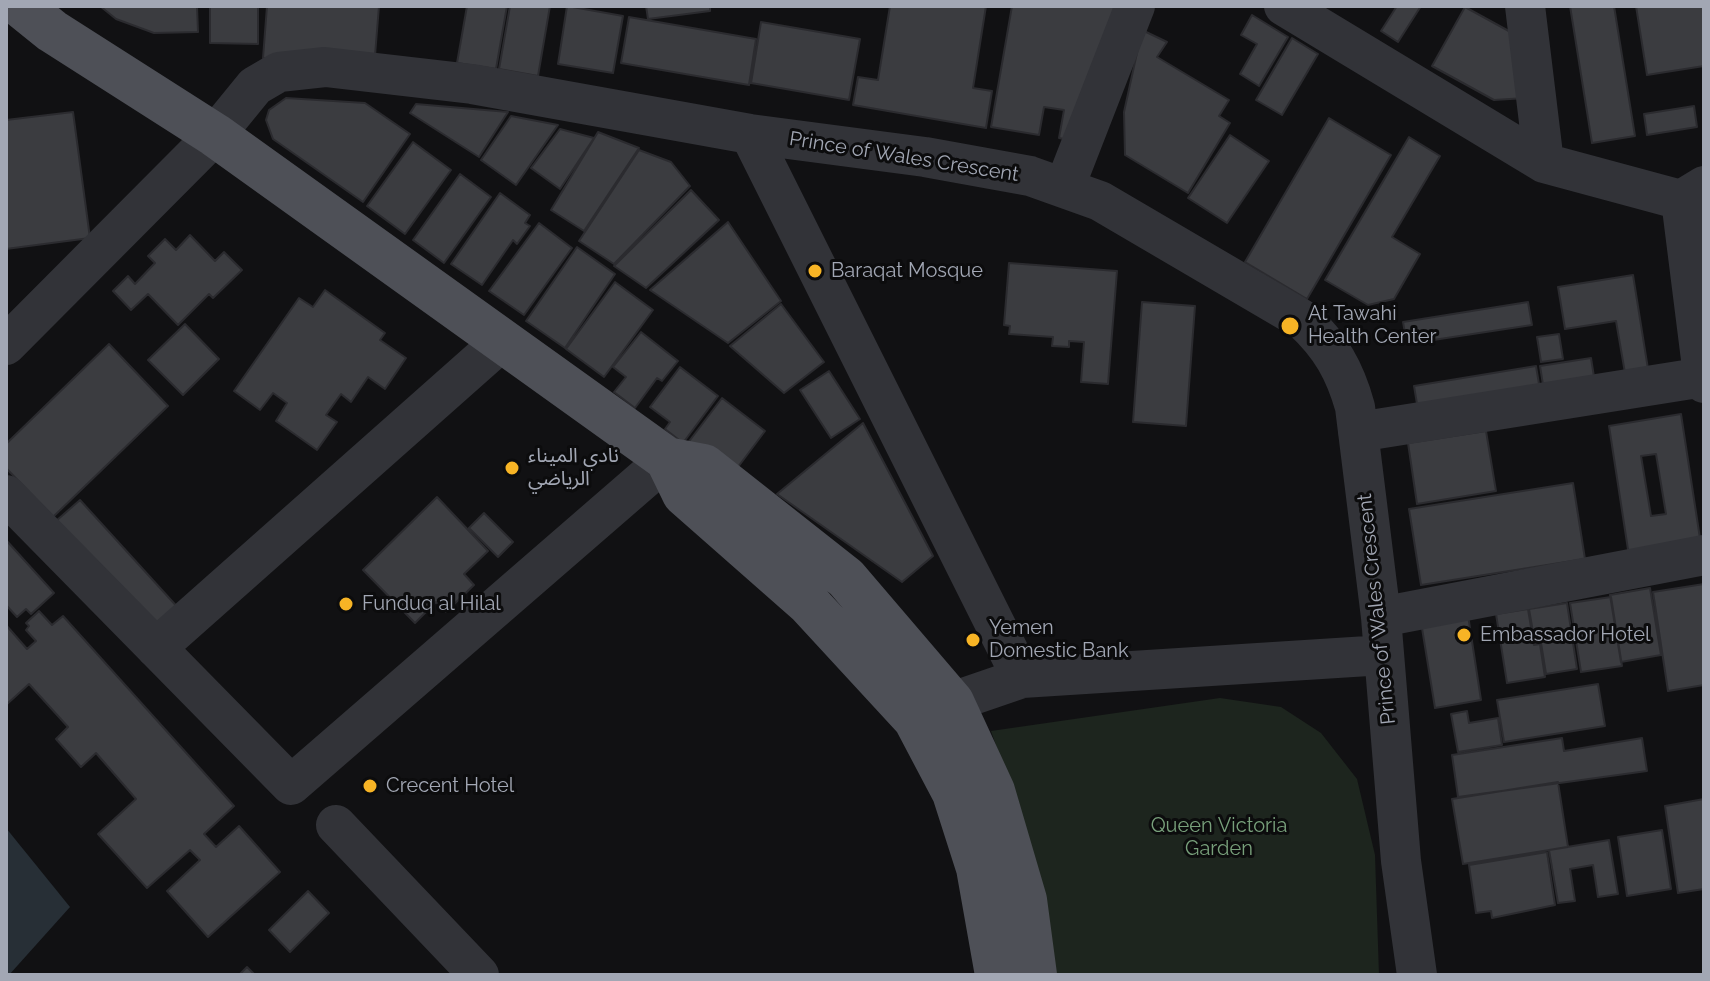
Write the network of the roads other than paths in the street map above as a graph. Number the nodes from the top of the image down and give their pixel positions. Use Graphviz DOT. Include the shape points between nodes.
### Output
graph roads {
  1 [pos="1135,6"];
  2 [pos="1284,6"];
  3 [pos="1525,6"];
  4 [pos="45,14"];
  5 [pos="750,134"];
  6 [pos="215,135"];
  7 [pos="1544,163"];
  8 [pos="1065,186"];
  9 [pos="1696,197"];
  10 [pos="501,342"];
  11 [pos="6,345"];
  12 [pos="1704,377"];
  13 [pos="1704,383"];
  14 [pos="1358,432"];
  15 [pos="667,459"];
  16 [pos="6,495"];
  17 [pos="1704,555"];
  18 [pos="1383,636"];
  19 [pos="156,648"];
  20 [pos="1022,678"];
  21 [pos="933,711"];
  22 [pos="336,825"];
  23 [pos="479,975"];
  24 [pos="997,975"];
  25 [pos="1035,975"];
  26 [pos="1417,975"];
  1 -- 8 [label="street"];
  2 -- 7 [label="street"];
  3 -- 7 [label="street"];
  4 -- 6 [label="main road"];
  5 -- 6 [label="street, Prince of Wales Crescent" via="472,84 325,67 279,72 255,86"];
  5 -- 8 [label="street, Prince of Wales Crescent" via="925,157"];
  5 -- 20 [label="street"];
  6 -- 10 [label="main road"];
  6 -- 11 [label="street"];
  7 -- 9 [label="street"];
  8 -- 14 [label="street, Prince of Wales Crescent" via="1100,201 1303,320 1343,370"];
  9 -- 12 [label="street"];
  10 -- 15 [label="main road"];
  10 -- 19 [label="street"];
  12 -- 13 [label="street"];
  12 -- 14 [label="street"];
  14 -- 18 [label="street, Prince of Wales Crescent"];
  15 -- 19 [label="street" via="291,785"];
  15 -- 21 [label="main road" via="684,494"];
  16 -- 19 [label="street"];
  17 -- 18 [label="street"];
  18 -- 20 [label="street"];
  18 -- 26 [label="street, Prince of Wales Crescent" via="1401,861"];
  20 -- 21 [label="street"];
  21 -- 24 [label="main road" via="978,868"];
  21 -- 25 [label="main road" via="993,791 1025,900"];
  22 -- 23 [label="street"];
}
